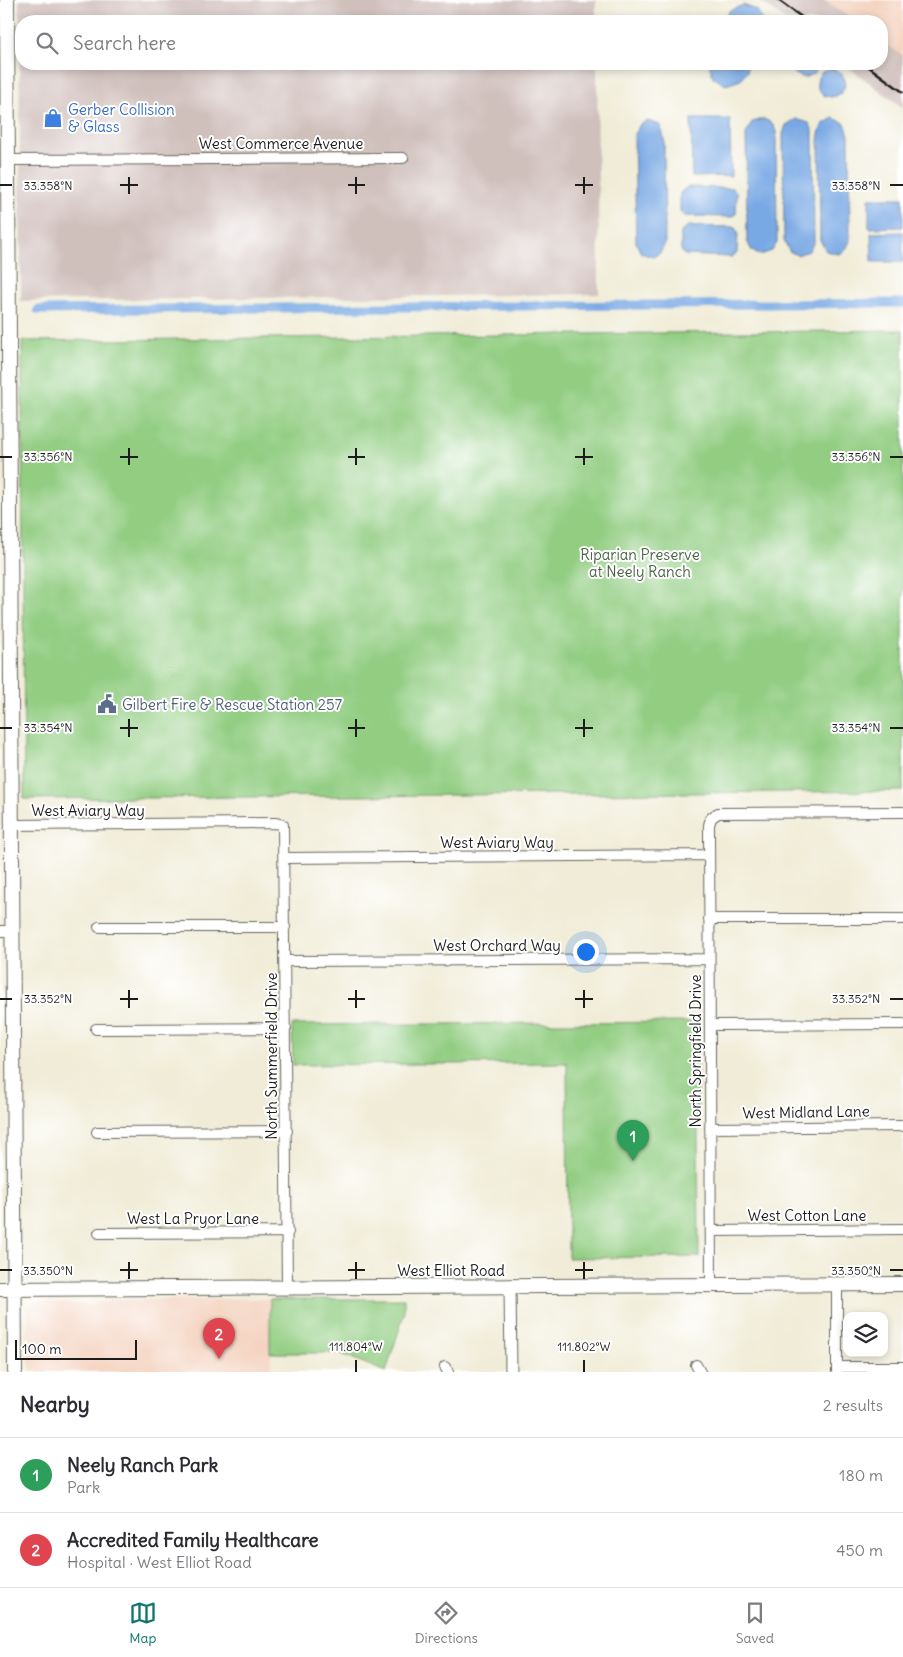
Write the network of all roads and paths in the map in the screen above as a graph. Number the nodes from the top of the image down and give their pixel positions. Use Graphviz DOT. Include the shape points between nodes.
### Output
graph roads {
  1 [pos="7,0"];
  2 [pos="404,158"];
  3 [pos="9,160"];
  4 [pos="6,585"];
  5 [pos="903,812"];
  6 [pos="12,825"];
  7 [pos="283,825"];
  8 [pos="709,854"];
  9 [pos="285,858"];
  10 [pos="903,919"];
  11 [pos="709,920"];
  12 [pos="286,927"];
  13 [pos="99,928"];
  14 [pos="6,931"];
  15 [pos="709,959"];
  16 [pos="286,961"];
  17 [pos="903,1024"];
  18 [pos="710,1025"];
  19 [pos="286,1028"];
  20 [pos="96,1029"];
  21 [pos="903,1126"];
  22 [pos="710,1128"];
  23 [pos="287,1131"];
  24 [pos="98,1132"];
  25 [pos="903,1229"];
  26 [pos="711,1231"];
  27 [pos="288,1232"];
  28 [pos="99,1233"];
  29 [pos="837,1284"];
  30 [pos="903,1284"];
  31 [pos="711,1285"];
  32 [pos="510,1286"];
  33 [pos="287,1287"];
  34 [pos="0,1289"];
  35 [pos="16,1289"];
  36 [pos="903,1367"];
  37 [pos="837,1369"];
  38 [pos="15,1372"];
  39 [pos="511,1372"];
  1 -- 3 [label="main road"];
  2 -- 3 [label="street, West Commerce Avenue"];
  3 -- 4 [label="main road"];
  4 -- 6 [label="main road"];
  5 -- 8 [label="street, North Springfield Drive" via="718,813 711,818 709,825"];
  6 -- 7 [label="street, West Aviary Way"];
  6 -- 14 [label="main road"];
  7 -- 9 [label="street, North Summerfield Drive"];
  8 -- 9 [label="street, West Aviary Way"];
  8 -- 11 [label="street, North Springfield Drive"];
  9 -- 12 [label="street, North Summerfield Drive"];
  10 -- 11 [label="street"];
  11 -- 15 [label="street, North Springfield Drive"];
  12 -- 13 [label="street"];
  12 -- 16 [label="street, North Summerfield Drive"];
  14 -- 35 [label="main road"];
  15 -- 16 [label="street, West Orchard Way"];
  15 -- 18 [label="street, North Springfield Drive"];
  16 -- 19 [label="street, North Summerfield Drive"];
  17 -- 18 [label="street"];
  18 -- 22 [label="street, North Springfield Drive"];
  19 -- 20 [label="street"];
  19 -- 23 [label="street, North Summerfield Drive"];
  21 -- 22 [label="street, West Midland Lane"];
  22 -- 26 [label="street, North Springfield Drive"];
  23 -- 24 [label="street"];
  23 -- 27 [label="street, North Summerfield Drive"];
  25 -- 26 [label="street, West Cotton Lane"];
  26 -- 31 [label="street, North Springfield Drive"];
  27 -- 28 [label="street, West La Pryor Lane"];
  27 -- 33 [label="street, North Summerfield Drive"];
  29 -- 30 [label="main road, West Elliot Road"];
  29 -- 31 [label="main road, West Elliot Road"];
  29 -- 37 [label="street"];
  31 -- 32 [label="main road, West Elliot Road"];
  32 -- 33 [label="main road, West Elliot Road"];
  32 -- 39 [label="street"];
  33 -- 35 [label="main road, West Elliot Road"];
  34 -- 35 [label="main road, West Elliot Road"];
  35 -- 38 [label="main road"];
  36 -- 37 [label="street"];
}
